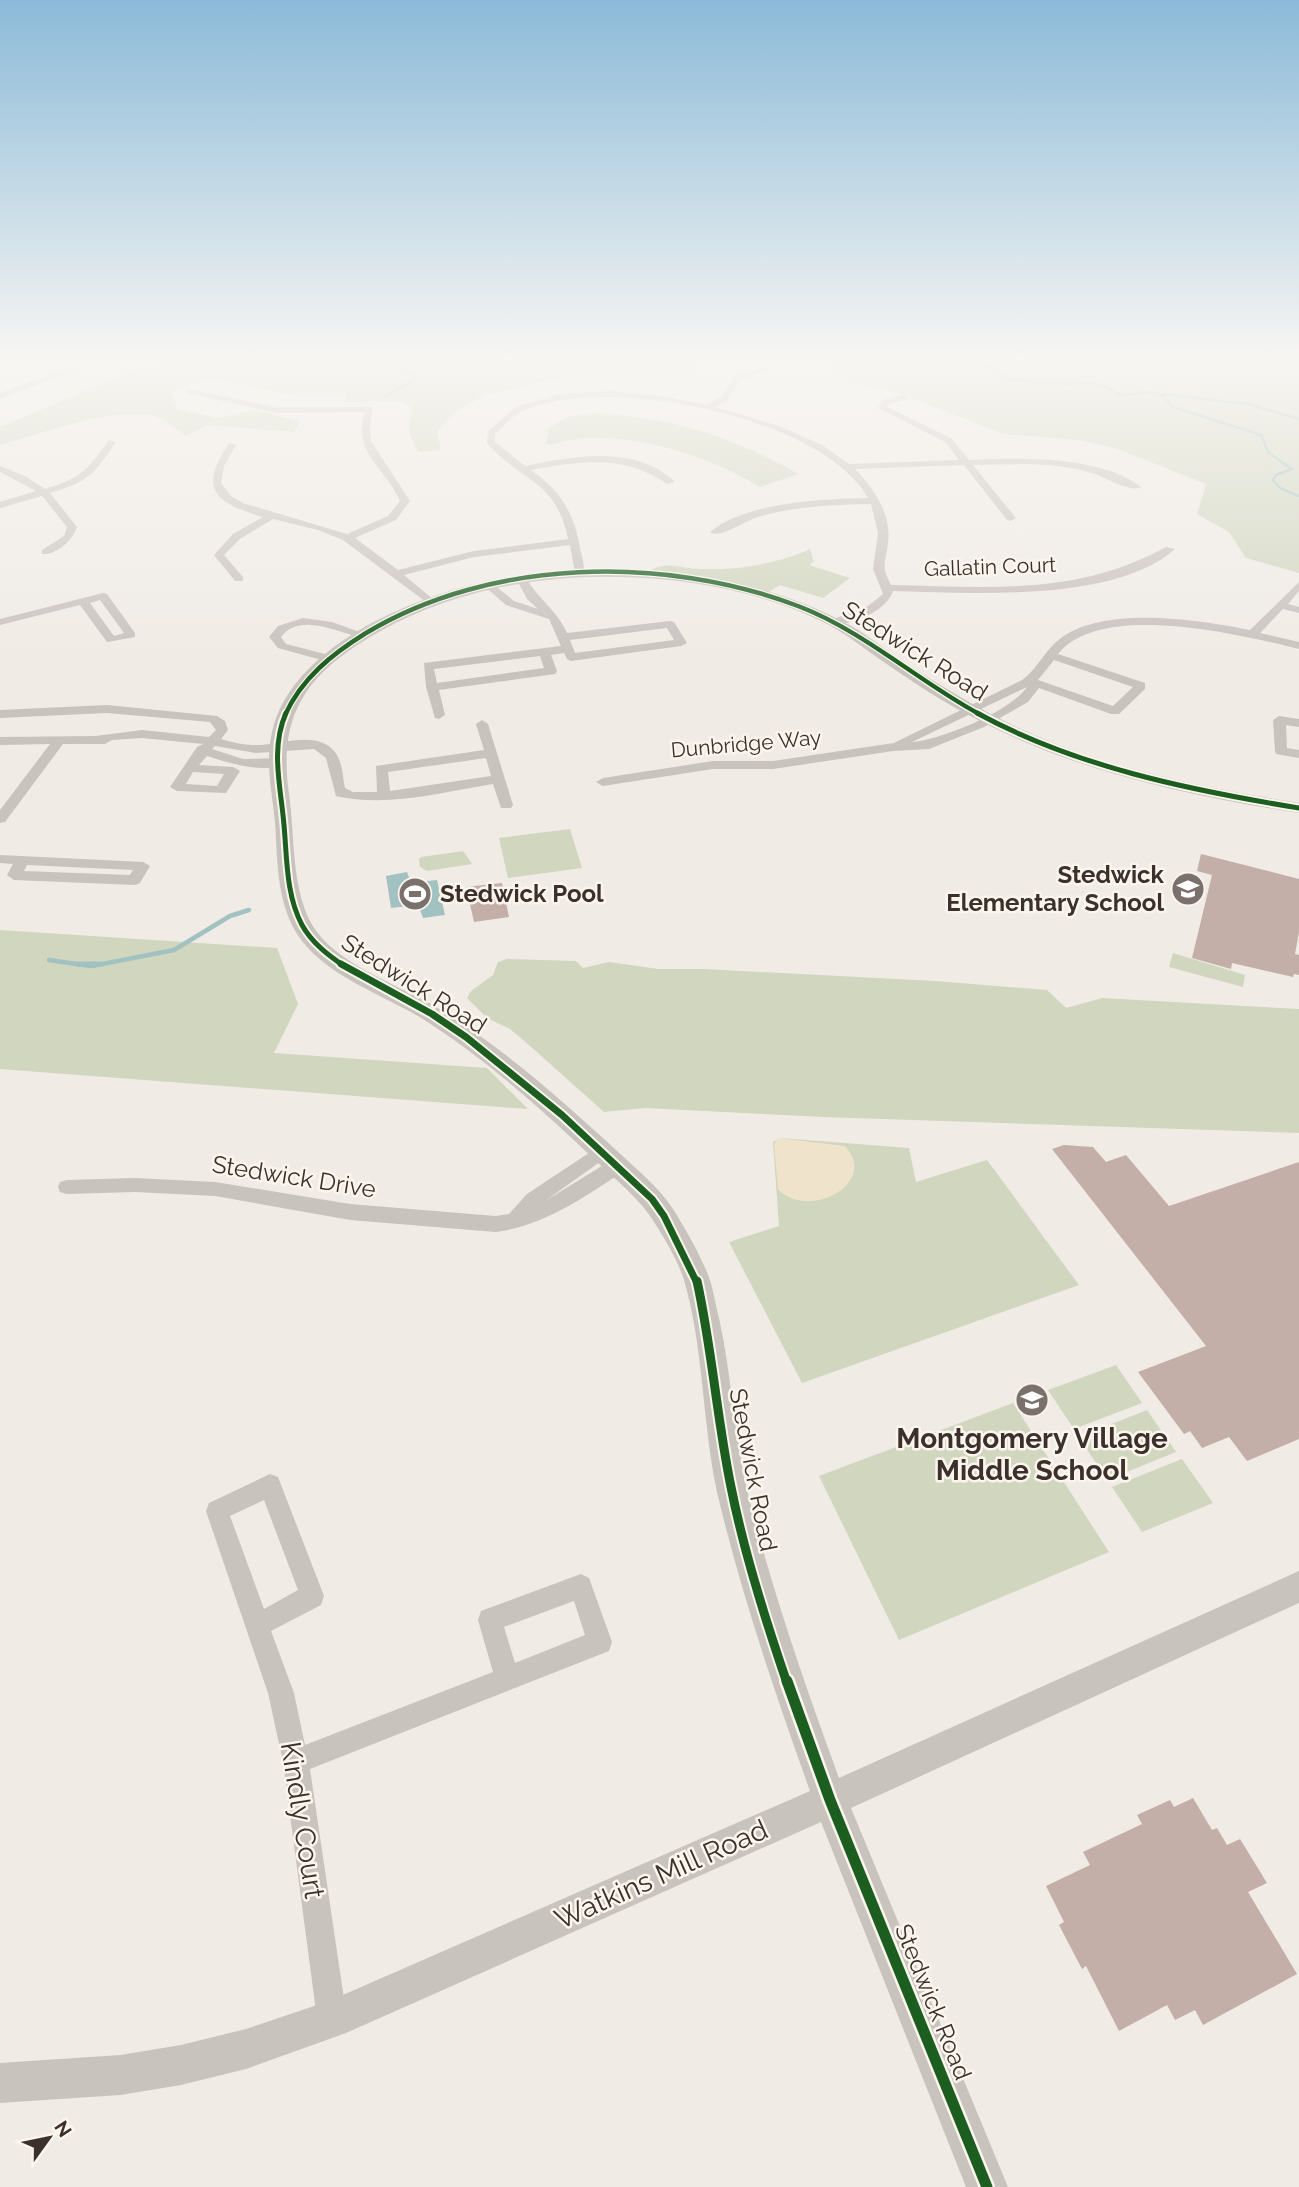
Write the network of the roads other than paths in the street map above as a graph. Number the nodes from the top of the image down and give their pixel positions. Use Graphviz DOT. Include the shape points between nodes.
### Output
graph roads {
  1 [pos="100,461"];
  2 [pos="222,461"];
  3 [pos="379,461"];
  4 [pos="511,461"];
  5 [pos="567,461"];
  6 [pos="614,461"];
  7 [pos="837,461"];
  8 [pos="987,461"];
  9 [pos="1048,461"];
  10 [pos="968,462"];
  11 [pos="848,467"];
  12 [pos="0,469"];
  13 [pos="523,469"];
  14 [pos="670,482"];
  15 [pos="1136,487"];
  16 [pos="43,491"];
  17 [pos="875,501"];
  18 [pos="0,505"];
  19 [pos="274,515"];
  20 [pos="1011,518"];
  21 [pos="715,532"];
  22 [pos="347,538"];
  23 [pos="573,542"];
  24 [pos="1170,549"];
  25 [pos="46,552"];
  26 [pos="580,573"];
  27 [pos="395,574"];
  28 [pos="239,579"];
  29 [pos="522,580"];
  30 [pos="1299,585"];
  31 [pos="489,586"];
  32 [pos="888,588"];
  33 [pos="83,601"];
  34 [pos="430,602"];
  35 [pos="1280,605"];
  36 [pos="1299,610"];
  37 [pos="555,618"];
  38 [pos="0,622"];
  39 [pos="835,622"];
  40 [pos="1253,634"];
  41 [pos="362,635"];
  42 [pos="565,643"];
  43 [pos="1299,646"];
  44 [pos="424,652"];
  45 [pos="544,652"];
  46 [pos="1050,655"];
  47 [pos="329,658"];
  48 [pos="428,666"];
  49 [pos="1031,681"];
  50 [pos="432,687"];
  51 [pos="0,714"];
  52 [pos="979,714"];
  53 [pos="439,715"];
  54 [pos="1299,723"];
  55 [pos="482,724"];
  56 [pos="0,740"];
  57 [pos="60,740"];
  58 [pos="206,746"];
  59 [pos="893,747"];
  60 [pos="491,753"];
  61 [pos="1299,754"];
  62 [pos="278,755"];
  63 [pos="189,768"];
  64 [pos="498,779"];
  65 [pos="603,782"];
  66 [pos="384,795"];
  67 [pos="506,805"];
  68 [pos="1299,808"];
  69 [pos="0,819"];
  70 [pos="0,859"];
  71 [pos="23,860"];
  72 [pos="609,1159"];
  73 [pos="67,1187"];
  74 [pos="1299,1587"];
  75 [pos="258,1625"];
  76 [pos="508,1680"];
  77 [pos="296,1762"];
  78 [pos="830,1800"];
  79 [pos="332,2019"];
  80 [pos="0,2083"];
  81 [pos="987,2187"];
  1 -- 16 [label="street" via="86,474"];
  2 -- 19 [label="street" via="216,484 221,493"];
  3 -- 22 [label="street" via="405,501 392,518"];
  4 -- 13 [label="street"];
  5 -- 13 [label="street"];
  6 -- 14 [label="street" via="645,468"];
  7 -- 11 [label="street"];
  8 -- 10 [label="street"];
  9 -- 15 [label="street" via="1097,471"];
  10 -- 11 [label="street"];
  10 -- 20 [label="street"];
  11 -- 17 [label="street"];
  12 -- 16 [label="street"];
  13 -- 23 [label="street" via="562,505"];
  16 -- 18 [label="street"];
  16 -- 25 [label="street" via="62,508 72,527 64,542"];
  17 -- 21 [label="street" via="781,509"];
  17 -- 32 [label="street" via="882,517 878,569"];
  19 -- 22 [label="street"];
  19 -- 28 [label="street" via="236,537 219,555"];
  22 -- 27 [label="street"];
  23 -- 26 [label="street"];
  23 -- 27 [label="street" via="474,554"];
  24 -- 32 [label="street, Gallatin Court" via="1153,561 1101,579 1043,588"];
  26 -- 29 [label="street, Stedwick Road"];
  26 -- 39 [label="street, Stedwick Road" via="644,574 729,586"];
  27 -- 34 [label="street"];
  29 -- 31 [label="street, Stedwick Road"];
  29 -- 37 [label="street" via="531,597"];
  30 -- 35 [label="street"];
  31 -- 34 [label="street, Stedwick Road"];
  31 -- 37 [label="street" via="510,603"];
  32 -- 39 [label="street" via="884,601"];
  33 -- 38 [label="street"];
  34 -- 41 [label="street, Stedwick Road"];
  35 -- 36 [label="street"];
  35 -- 40 [label="street"];
  37 -- 42 [label="street"];
  39 -- 52 [label="street, Stedwick Road"];
  40 -- 43 [label="street"];
  40 -- 46 [label="street" via="1153,623 1113,624 1069,638"];
  41 -- 47 [label="street, Stedwick Road"];
  41 -- 47 [label="street" via="311,621 293,623 275,637 282,646"];
  42 -- 42 [label="street" via="571,657 681,643 670,624"];
  42 -- 45 [label="street"];
  44 -- 48 [label="street"];
  45 -- 48 [label="street"];
  45 -- 50 [label="street" via="551,671"];
  46 -- 49 [label="street"];
  46 -- 49 [label="street" via="1141,686 1115,711"];
  47 -- 62 [label="street, Stedwick Road" via="295,695 283,720"];
  48 -- 50 [label="street"];
  49 -- 52 [label="street" via="1010,688"];
  49 -- 52 [label="street" via="1033,688 1024,699"];
  50 -- 53 [label="street"];
  51 -- 58 [label="street" via="107,709 213,719 222,730"];
  52 -- 59 [label="street, Dunbridge Way"];
  52 -- 59 [label="street, Dunbridge Way" via="929,745"];
  52 -- 68 [label="street, Stedwick Road" via="1087,758 1183,786"];
  54 -- 61 [label="street" via="1279,720 1281,751"];
  55 -- 60 [label="street"];
  56 -- 57 [label="street"];
  57 -- 58 [label="street"];
  57 -- 69 [label="street"];
  58 -- 62 [label="street" via="243,763"];
  58 -- 63 [label="street"];
  59 -- 65 [label="street, Dunbridge Way" via="772,765 713,765"];
  60 -- 64 [label="street"];
  60 -- 66 [label="street" via="381,769"];
  62 -- 66 [label="street" via="307,745 324,748 335,763 341,793 359,798"];
  62 -- 72 [label="street, Stedwick Road" via="293,905 304,930 340,963 467,1035"];
  64 -- 66 [label="street"];
  64 -- 67 [label="street"];
  70 -- 71 [label="street"];
  71 -- 71 [label="street" via="77,862 144,866 135,880 13,875"];
  72 -- 73 [label="street, Stedwick Drive" via="568,1198 513,1223 395,1217 215,1189"];
  72 -- 78 [label="street, Stedwick Road" via="652,1199 696,1276 732,1487 757,1588"];
  74 -- 78 [label="street, Watkins Mill Road"];
  75 -- 75 [label="street, Kindly Court" via="218,1511 270,1485 312,1596"];
  75 -- 77 [label="street, Kindly Court" via="281,1693"];
  76 -- 76 [label="street" via="600,1642 580,1586 490,1619"];
  76 -- 77 [label="street"];
  77 -- 79 [label="street, Kindly Court"];
  78 -- 79 [label="street, Watkins Mill Road"];
  78 -- 81 [label="street, Stedwick Road"];
  79 -- 80 [label="street, Watkins Mill Road" via="246,2049 181,2065 120,2075"];
}
